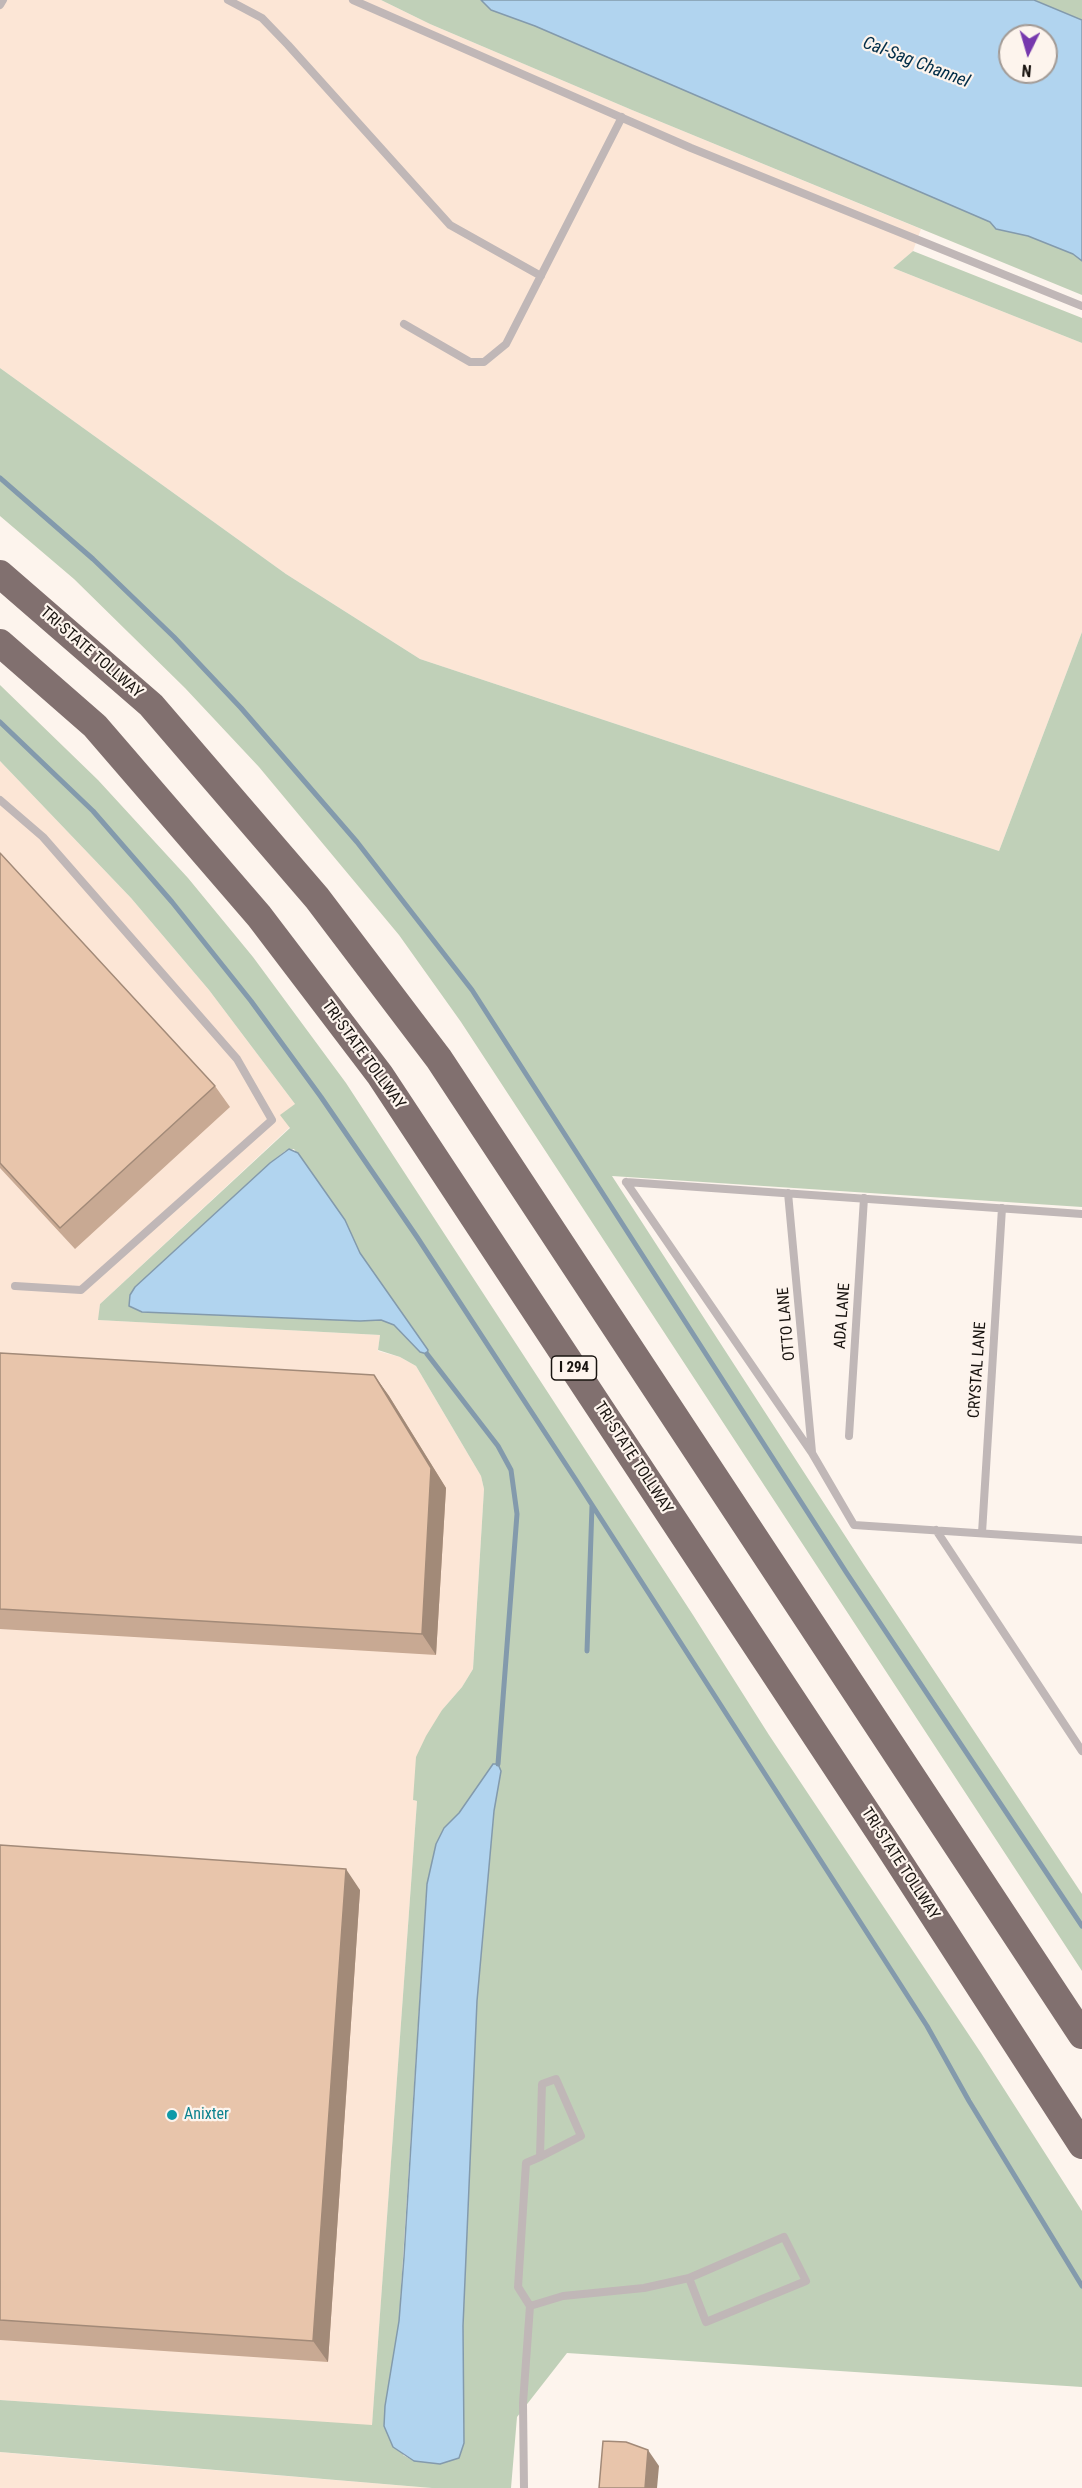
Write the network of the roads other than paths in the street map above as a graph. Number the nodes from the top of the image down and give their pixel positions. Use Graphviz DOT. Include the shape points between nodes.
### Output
graph roads {
  1 [pos="3,0"];
  2 [pos="228,0"];
  3 [pos="353,0"];
  4 [pos="0,5"];
  5 [pos="622,117"];
  6 [pos="541,276"];
  7 [pos="1082,306"];
  8 [pos="404,324"];
  9 [pos="0,574"];
  10 [pos="0,643"];
  11 [pos="0,800"];
  12 [pos="788,1193"];
  13 [pos="864,1198"];
  14 [pos="1002,1208"];
  15 [pos="1082,1214"];
  16 [pos="15,1286"];
  17 [pos="849,1436"];
  18 [pos="812,1453"];
  19 [pos="936,1530"];
  20 [pos="982,1533"];
  21 [pos="1082,1540"];
  22 [pos="1082,1751"];
  23 [pos="1082,2035"];
  24 [pos="1082,2145"];
  25 [pos="540,2157"];
  26 [pos="689,2278"];
  27 [pos="531,2306"];
  28 [pos="524,2488"];
  1 -- 4 [label="lane"];
  2 -- 6 [label="lane" via="262,18 450,225"];
  3 -- 5 [label="lane"];
  5 -- 6 [label="lane"];
  5 -- 7 [label="lane"];
  6 -- 8 [label="lane" via="506,344 484,362 470,362"];
  9 -- 23 [label="highway, TRI-STATE TOLLWAY" via="151,705 316,898 440,1059"];
  10 -- 24 [label="highway, TRI-STATE TOLLWAY / I 294" via="95,726 259,916 380,1075"];
  11 -- 16 [label="lane" via="43,837 237,1059 272,1120 81,1290"];
  12 -- 13 [label="lane"];
  12 -- 18 [label="lane, OTTO LANE"];
  12 -- 18 [label="lane" via="626,1182"];
  13 -- 14 [label="lane"];
  13 -- 17 [label="lane, ADA LANE"];
  14 -- 15 [label="lane"];
  14 -- 20 [label="lane, CRYSTAL LANE"];
  18 -- 19 [label="lane" via="854,1525"];
  19 -- 20 [label="lane"];
  19 -- 22 [label="lane"];
  20 -- 21 [label="lane"];
  25 -- 25 [label="lane" via="581,2136 556,2079 542,2084"];
  25 -- 27 [label="lane" via="526,2163 518,2287"];
  26 -- 26 [label="lane" via="706,2322 806,2281 784,2237"];
  26 -- 27 [label="lane" via="644,2288 563,2296"];
  27 -- 28 [label="lane" via="523,2403"];
}
